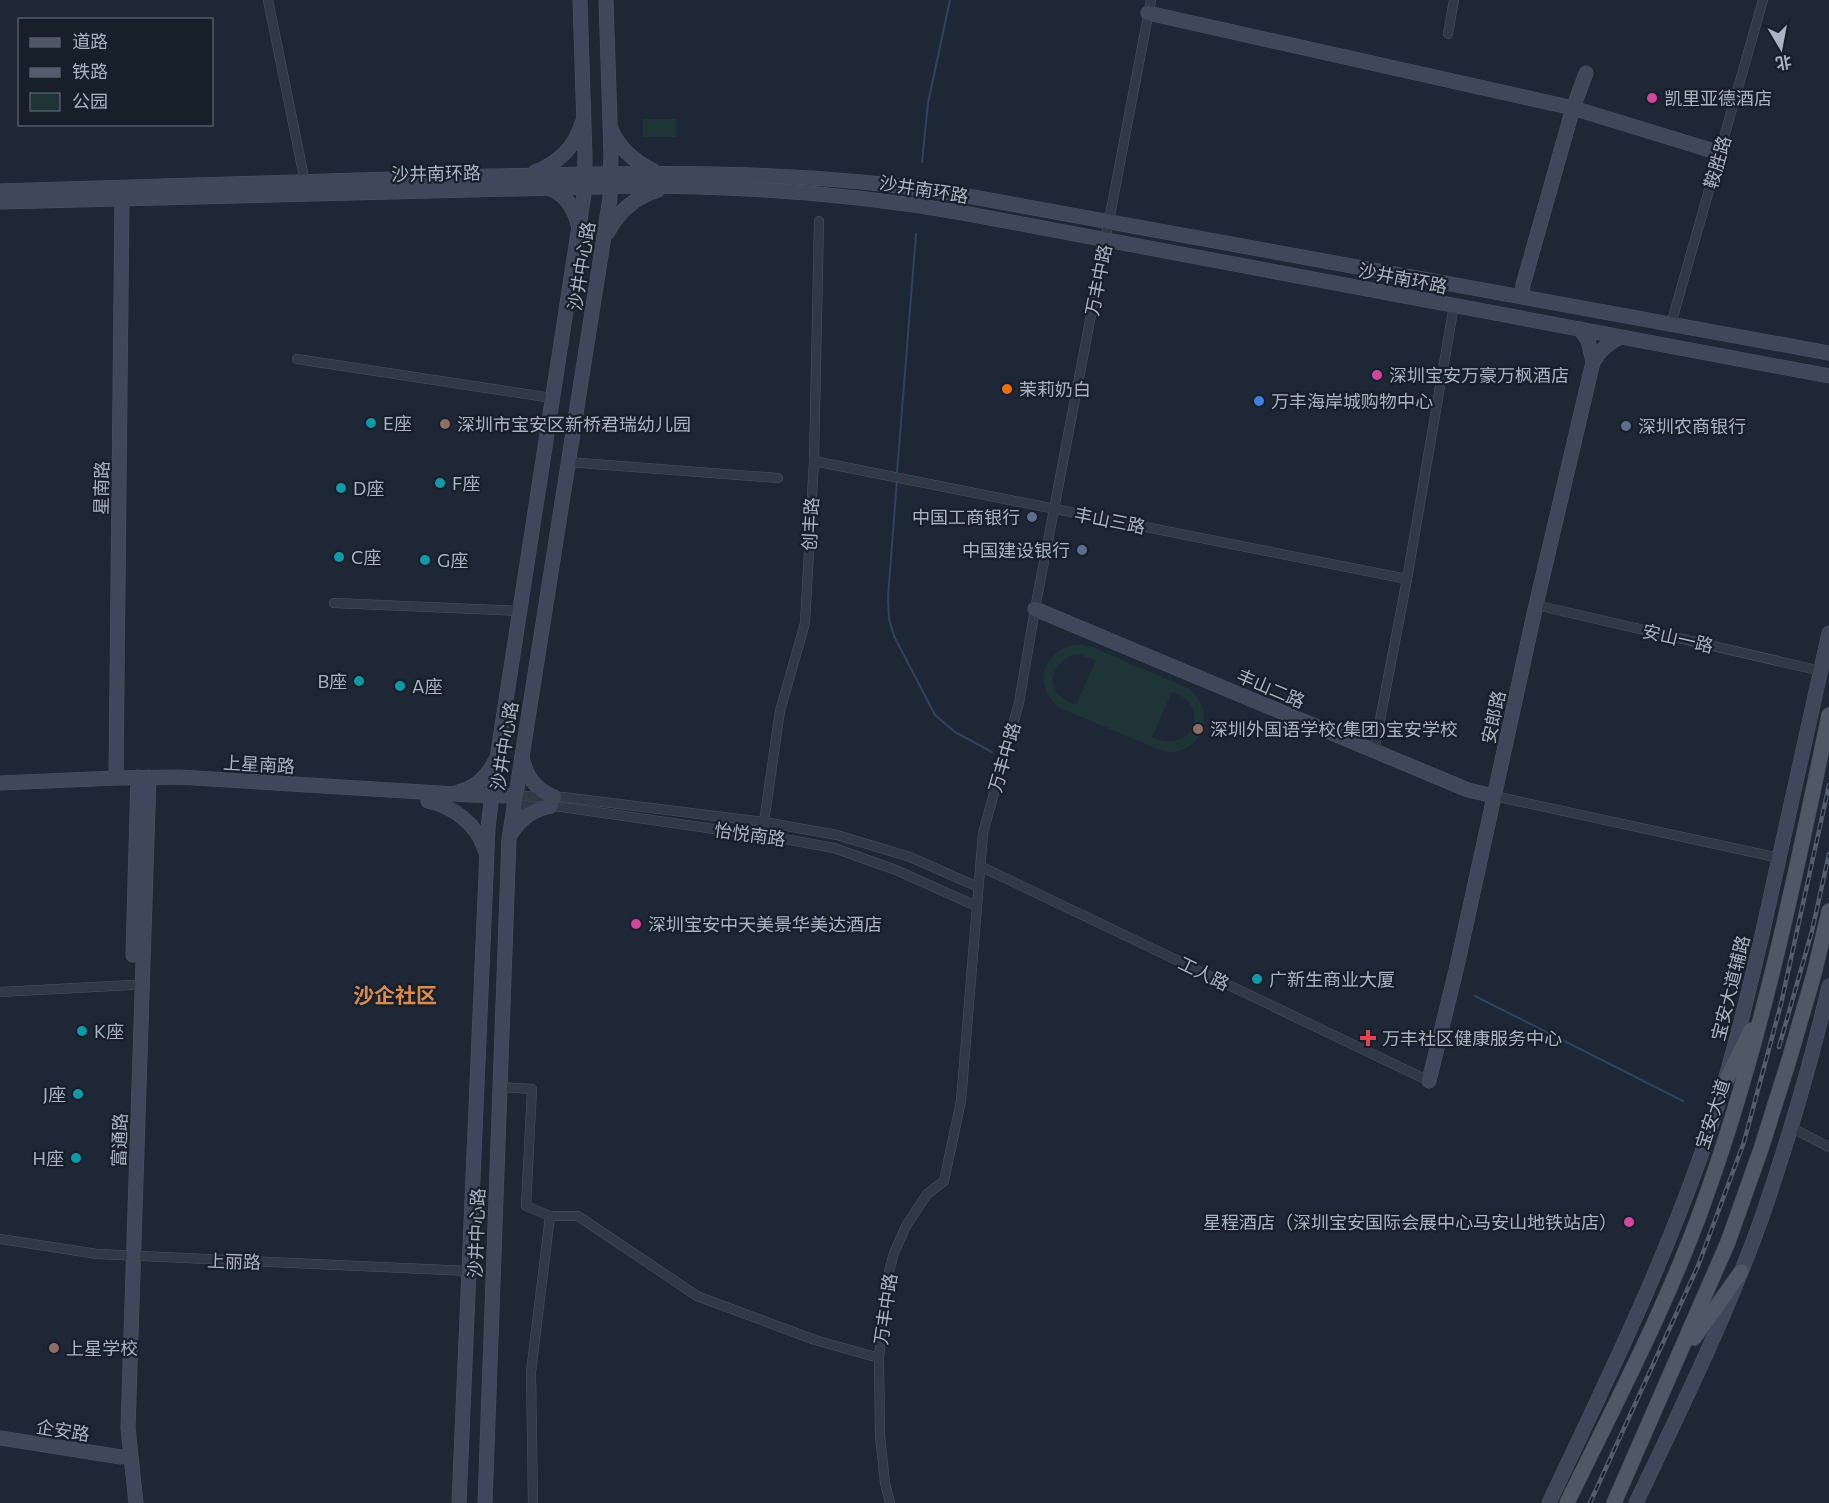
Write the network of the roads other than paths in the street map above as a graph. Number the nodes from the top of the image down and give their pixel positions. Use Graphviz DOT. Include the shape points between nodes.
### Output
graph roads {
  1 [pos="268,0"];
  2 [pos="580,0"];
  3 [pos="606,0"];
  4 [pos="1454,0"];
  5 [pos="1763,0"];
  6 [pos="1149,6"];
  7 [pos="1448,34"];
  8 [pos="1586,73"];
  9 [pos="1573,108"];
  10 [pos="584,112"];
  11 [pos="610,126"];
  12 [pos="1720,153"];
  13 [pos="659,172"];
  14 [pos="711,173"];
  15 [pos="523,176"];
  16 [pos="611,180"];
  17 [pos="585,181"];
  18 [pos="304,182"];
  19 [pos="670,187"];
  20 [pos="548,188"];
  21 [pos="709,188"];
  22 [pos="0,191"];
  23 [pos="122,199"];
  24 [pos="0,202"];
  25 [pos="819,221"];
  26 [pos="1109,222"];
  27 [pos="578,230"];
  28 [pos="1105,240"];
  29 [pos="603,245"];
  30 [pos="1522,297"];
  31 [pos="1454,305"];
  32 [pos="1671,324"];
  33 [pos="1580,329"];
  34 [pos="1620,337"];
  35 [pos="1829,353"];
  36 [pos="297,359"];
  37 [pos="1593,362"];
  38 [pos="1829,376"];
  39 [pos="552,398"];
  40 [pos="814,461"];
  41 [pos="568,462"];
  42 [pos="778,478"];
  43 [pos="1054,508"];
  44 [pos="1407,579"];
  45 [pos="334,603"];
  46 [pos="1536,605"];
  47 [pos="1035,609"];
  48 [pos="519,611"];
  49 [pos="1829,633"];
  50 [pos="1821,671"];
  51 [pos="1829,715"];
  52 [pos="1374,751"];
  53 [pos="521,753"];
  54 [pos="497,757"];
  55 [pos="116,778"];
  56 [pos="143,781"];
  57 [pos="0,783"];
  58 [pos="0,791"];
  59 [pos="451,794"];
  60 [pos="1494,796"];
  61 [pos="491,800"];
  62 [pos="514,800"];
  63 [pos="428,801"];
  64 [pos="553,801"];
  65 [pos="764,822"];
  66 [pos="509,839"];
  67 [pos="1780,858"];
  68 [pos="486,859"];
  69 [pos="980,866"];
  70 [pos="978,887"];
  71 [pos="976,906"];
  72 [pos="1829,911"];
  73 [pos="132,985"];
  74 [pos="1829,986"];
  75 [pos="0,992"];
  76 [pos="1765,1000"];
  77 [pos="1429,1080"];
  78 [pos="500,1087"];
  79 [pos="1721,1091"];
  80 [pos="1790,1127"];
  81 [pos="1829,1147"];
  82 [pos="550,1216"];
  83 [pos="0,1239"];
  84 [pos="129,1256"];
  85 [pos="469,1270"];
  86 [pos="1741,1272"];
  87 [pos="879,1358"];
  88 [pos="1676,1365"];
  89 [pos="0,1438"];
  90 [pos="121,1457"];
  91 [pos="127,1503"];
  92 [pos="136,1503"];
  93 [pos="459,1503"];
  94 [pos="485,1503"];
  95 [pos="533,1503"];
  96 [pos="890,1503"];
  97 [pos="1549,1503"];
  98 [pos="1567,1503"];
  99 [pos="1614,1503"];
  100 [pos="1636,1503"];
  1 -- 18 [label="street"];
  2 -- 10 [label="street, 沙井中心路"];
  3 -- 11 [label="street, 沙井中心路"];
  4 -- 7 [label="street"];
  5 -- 12 [label="street, 鞍胜路"];
  6 -- 9 [label="street"];
  6 -- 26 [label="street, 万丰中路"];
  8 -- 9 [label="street"];
  9 -- 12 [label="street"];
  9 -- 30 [label="street"];
  10 -- 15 [label="street" via="580,130 565,154 549,166"];
  10 -- 17 [label="street, 沙井中心路"];
  11 -- 13 [label="street" via="631,157"];
  11 -- 16 [label="street, 沙井中心路"];
  12 -- 32 [label="street, 鞍胜路"];
  13 -- 14 [label="street, 沙井南环路"];
  13 -- 16 [label="street, 沙井南环路"];
  14 -- 21 [label="street" via="702,180"];
  14 -- 26 [label="street, 沙井南环路" via="897,185"];
  15 -- 17 [label="street, 沙井南环路"];
  15 -- 18 [label="street, 沙井南环路"];
  16 -- 17 [label="street, 沙井南环路"];
  16 -- 19 [label="street, 沙井南环路"];
  16 -- 29 [label="street, 沙井中心路"];
  17 -- 20 [label="street, 沙井南环路"];
  17 -- 27 [label="street, 沙井中心路"];
  18 -- 22 [label="street, 沙井南环路"];
  19 -- 21 [label="street, 沙井南环路"];
  19 -- 29 [label="street" via="644,195 625,208"];
  20 -- 23 [label="street, 沙井南环路"];
  20 -- 27 [label="street" via="566,200 575,214"];
  21 -- 28 [label="street, 沙井南环路" via="890,201"];
  23 -- 24 [label="street, 沙井南环路"];
  23 -- 55 [label="street, 星南路"];
  25 -- 40 [label="street, 创丰路"];
  26 -- 28 [label="street, 万丰中路"];
  26 -- 30 [label="street, 沙井南环路"];
  27 -- 39 [label="street, 沙井中心路"];
  28 -- 31 [label="street, 沙井南环路"];
  28 -- 43 [label="street, 万丰中路"];
  29 -- 41 [label="street, 沙井中心路"];
  30 -- 32 [label="street, 沙井南环路"];
  31 -- 33 [label="street, 沙井南环路"];
  31 -- 44 [label="street"];
  32 -- 35 [label="street, 沙井南环路"];
  33 -- 34 [label="street, 沙井南环路"];
  33 -- 37 [label="street" via="1588,340"];
  34 -- 37 [label="street" via="1607,344"];
  34 -- 38 [label="street, 沙井南环路"];
  36 -- 39 [label="street"];
  37 -- 46 [label="street, 安郎路"];
  39 -- 48 [label="street, 沙井中心路"];
  40 -- 43 [label="street, 丰山三路"];
  40 -- 65 [label="street, 创丰路" via="805,623 780,711"];
  41 -- 42 [label="street"];
  41 -- 53 [label="street, 沙井中心路"];
  43 -- 44 [label="street, 丰山三路"];
  43 -- 47 [label="street, 万丰中路"];
  44 -- 52 [label="street"];
  45 -- 48 [label="street"];
  46 -- 50 [label="street, 安山一路"];
  46 -- 60 [label="street, 安郎路"];
  47 -- 52 [label="street, 丰山二路"];
  47 -- 69 [label="street, 万丰中路" via="1019,703 985,821"];
  48 -- 54 [label="street, 沙井中心路"];
  49 -- 50 [label="street, 宝安大道辅路"];
  50 -- 67 [label="street, 宝安大道辅路"];
  51 -- 76 [label="main road, 宝安大道"];
  52 -- 60 [label="street, 丰山二路" via="1468,790"];
  53 -- 62 [label="street, 沙井中心路"];
  53 -- 64 [label="street" via="533,782"];
  54 -- 59 [label="street" via="479,782"];
  54 -- 61 [label="street, 沙井中心路"];
  55 -- 56 [label="street, 上星南路"];
  55 -- 57 [label="street, 上星南路"];
  56 -- 58 [label="street, 上星南路"];
  56 -- 59 [label="street, 上星南路" via="179,777"];
  56 -- 63 [label="street, 上星南路"];
  56 -- 73 [label="street, 富通路"];
  56 -- 84 [label="street, 富通路"];
  59 -- 61 [label="street, 上星南路"];
  60 -- 67 [label="street"];
  60 -- 77 [label="street, 安郎路"];
  61 -- 62 [label="street, 上星南路"];
  61 -- 63 [label="street, 上星南路"];
  61 -- 68 [label="street, 沙井中心路"];
  62 -- 64 [label="street, 怡悦南路"];
  62 -- 66 [label="street, 沙井中心路"];
  63 -- 68 [label="street" via="450,809 469,823 482,842"];
  64 -- 65 [label="street, 怡悦南路"];
  64 -- 66 [label="street" via="526,817"];
  64 -- 71 [label="street, 怡悦南路" via="834,848 896,870"];
  65 -- 70 [label="street, 怡悦南路" via="848,838 910,857"];
  66 -- 78 [label="street, 沙井中心路"];
  67 -- 79 [label="street, 宝安大道辅路"];
  68 -- 85 [label="street, 沙井中心路"];
  69 -- 70 [label="street, 万丰中路"];
  69 -- 77 [label="street, 工人路"];
  70 -- 71 [label="street, 万丰中路"];
  71 -- 87 [label="street, 万丰中路" via="961,1101 946,1172 944,1181 927,1194 906,1226 894,1253 886,1283"];
  72 -- 88 [label="main road" via="1761,1149 1728,1242"];
  73 -- 75 [label="street"];
  73 -- 84 [label="street, 富通路"];
  74 -- 80 [label="street"];
  76 -- 79 [label="main road"];
  76 -- 98 [label="main road, 宝安大道" via="1728,1132 1684,1256"];
  78 -- 82 [label="street" via="532,1089 526,1206"];
  78 -- 94 [label="street, 沙井中心路"];
  79 -- 97 [label="street, 宝安大道辅路" via="1677,1223"];
  80 -- 81 [label="street"];
  80 -- 86 [label="street"];
  82 -- 87 [label="street" via="578,1216 697,1296 815,1340"];
  82 -- 95 [label="street" via="531,1372"];
  83 -- 84 [label="street, 上丽路"];
  84 -- 85 [label="street, 上丽路"];
  84 -- 90 [label="street, 富通路"];
  84 -- 92 [label="street, 富通路" via="128,1428"];
  85 -- 93 [label="street, 沙井中心路"];
  86 -- 88 [label="main road"];
  86 -- 100 [label="street"];
  87 -- 96 [label="street, 万丰中路" via="880,1436"];
  88 -- 99 [label="main road"];
  89 -- 90 [label="street, 企安路"];
  90 -- 91 [label="street, 富通路"];
}
